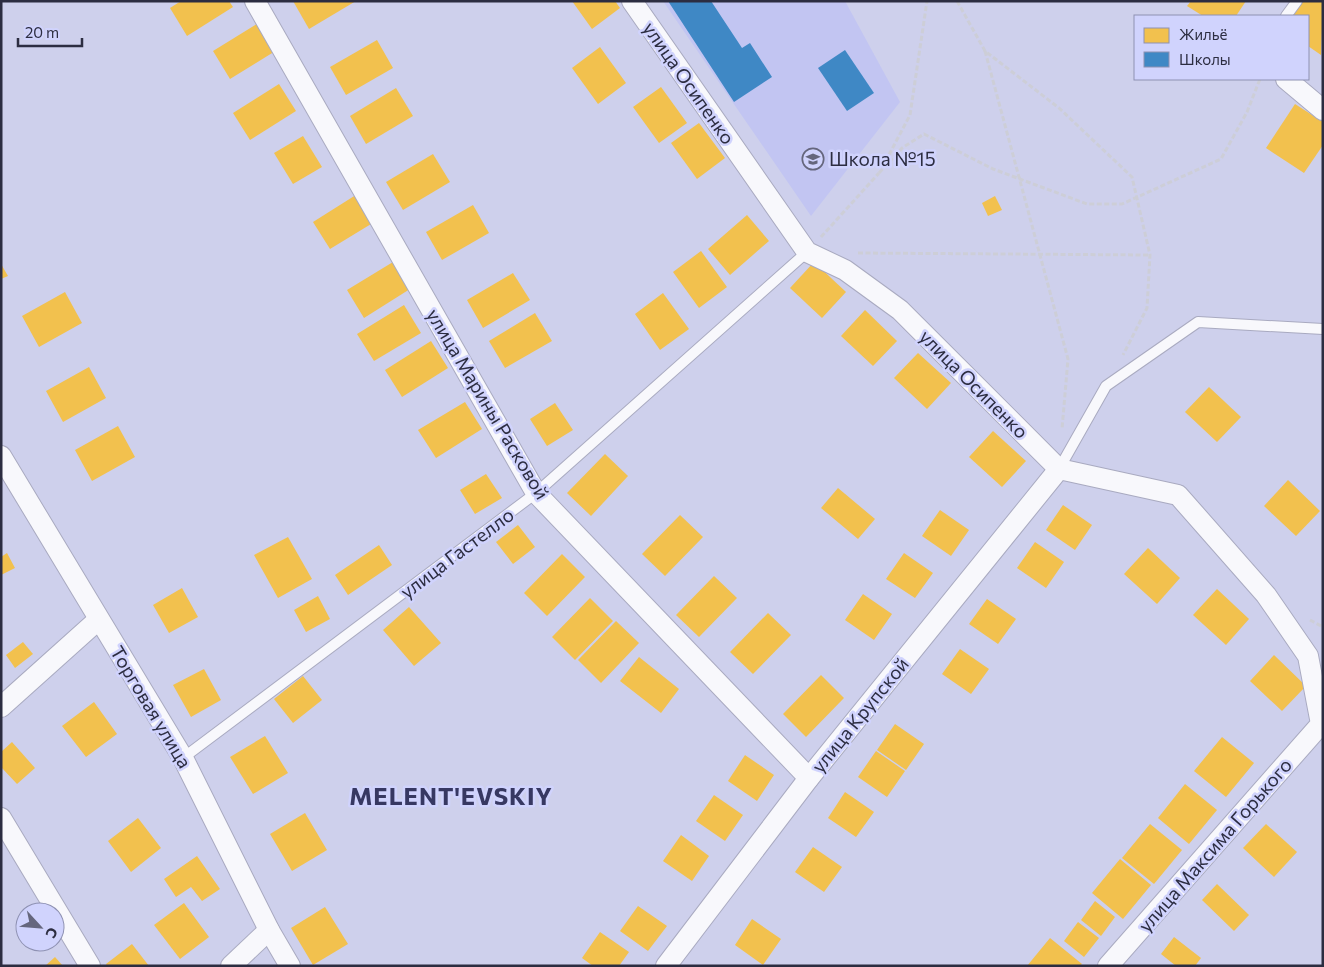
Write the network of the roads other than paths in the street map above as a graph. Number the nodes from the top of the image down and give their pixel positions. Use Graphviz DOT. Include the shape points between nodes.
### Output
graph roads {
  1 [pos="255,1"];
  2 [pos="632,1"];
  3 [pos="1297,1"];
  4 [pos="1287,15"];
  5 [pos="1287,80"];
  6 [pos="1323,110"];
  7 [pos="807,252"];
  8 [pos="1323,329"];
  9 [pos="1,456"];
  10 [pos="1059,469"];
  11 [pos="536,493"];
  12 [pos="98,620"];
  13 [pos="1,707"];
  14 [pos="183,758"];
  15 [pos="809,778"];
  16 [pos="1,818"];
  17 [pos="269,930"];
  18 [pos="90,966"];
  19 [pos="231,966"];
  20 [pos="290,966"];
  21 [pos="666,966"];
  22 [pos="1108,966"];
  1 -- 11 [label="street, улица Марины Расковой"];
  2 -- 7 [label="street, улица Осипенко"];
  3 -- 4 [label="lane"];
  5 -- 6 [label="street"];
  7 -- 10 [label="street, улица Осипенко" via="845,270 900,310"];
  7 -- 11 [label="lane, улица Гастелло"];
  8 -- 10 [label="lane" via="1198,322 1106,386"];
  9 -- 12 [label="street, Торговая улица"];
  10 -- 15 [label="street, улица Крупской"];
  10 -- 22 [label="street, улица Максима Горького" via="1178,495 1266,594 1308,656 1321,724"];
  11 -- 14 [label="lane, улица Гастелло"];
  11 -- 15 [label="street, улица Марины Расковой"];
  12 -- 13 [label="street"];
  12 -- 14 [label="street, Торговая улица"];
  14 -- 17 [label="street, Торговая улица"];
  15 -- 21 [label="street, улица Крупской"];
  16 -- 18 [label="street"];
  17 -- 19 [label="street"];
  17 -- 20 [label="street, Торговая улица"];
}
